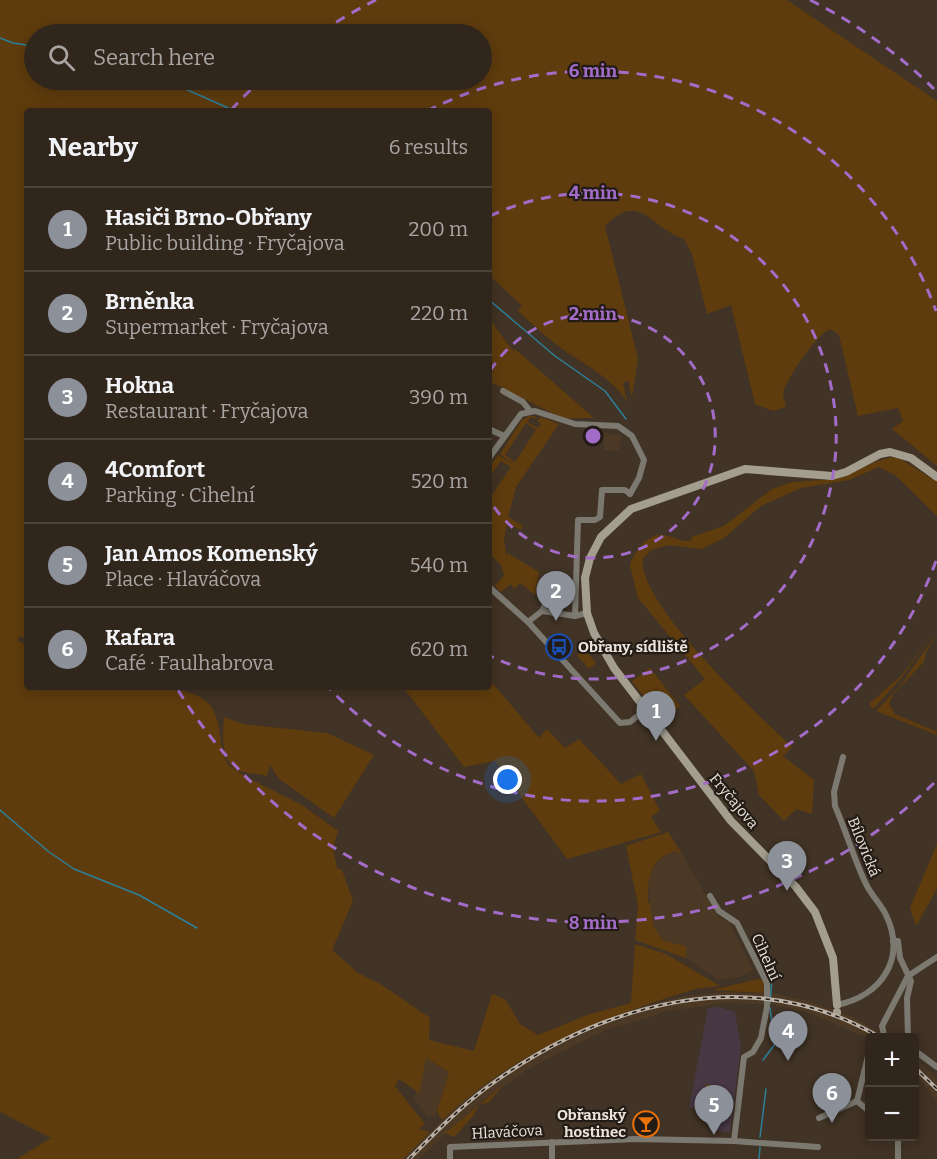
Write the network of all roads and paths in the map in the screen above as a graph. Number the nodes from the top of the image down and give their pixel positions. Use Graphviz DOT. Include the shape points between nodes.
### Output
graph roads {
  1 [pos="503,391"];
  2 [pos="530,411"];
  3 [pos="492,430"];
  4 [pos="504,436"];
  5 [pos="492,454"];
  6 [pos="937,477"];
  7 [pos="630,494"];
  8 [pos="631,509"];
  9 [pos="492,590"];
  10 [pos="574,591"];
  11 [pos="542,611"];
  12 [pos="587,613"];
  13 [pos="575,616"];
  14 [pos="528,622"];
  15 [pos="645,710"];
  16 [pos="843,757"];
  17 [pos="710,896"];
  18 [pos="892,941"];
  19 [pos="937,957"];
  20 [pos="908,976"];
  21 [pos="837,1010"];
  22 [pos="884,1033"];
  23 [pos="908,1033"];
  24 [pos="919,1053"];
  25 [pos="865,1066"];
  26 [pos="937,1067"];
  27 [pos="857,1101"];
  28 [pos="865,1108"];
  29 [pos="819,1118"];
  30 [pos="734,1141"];
  31 [pos="898,1141"];
  32 [pos="552,1142"];
  33 [pos="818,1147"];
  34 [pos="450,1159"];
  35 [pos="552,1159"];
  36 [pos="898,1159"];
  1 -- 2 [label="street" via="523,402"];
  2 -- 4 [label="street" via="521,414"];
  2 -- 7 [label="street" via="575,424 609,424 627,430 644,460"];
  3 -- 4 [label="street"];
  4 -- 5 [label="street"];
  6 -- 8 [label="main road, Fryčajova" via="912,458 890,452 832,476 745,469"];
  7 -- 8 [label="street"];
  7 -- 10 [label="street" via="625,490 602,490 600,517 578,520"];
  8 -- 12 [label="main road, Fryčajova" via="601,537 590,558 585,578"];
  9 -- 14 [label="street"];
  10 -- 11 [label="street" via="552,590"];
  10 -- 13 [label="street"];
  11 -- 13 [label="street"];
  11 -- 14 [label="street"];
  12 -- 13 [label="street"];
  12 -- 15 [label="main road, Fryčajova" via="602,649"];
  14 -- 15 [label="street" via="620,723 630,722"];
  15 -- 21 [label="main road, Fryčajova" via="731,821 815,912 837,978"];
  16 -- 18 [label="street, Bílovická" via="834,792 835,806 867,887 888,917"];
  17 -- 30 [label="street, Cihelní" via="719,911 737,923 769,990 761,1038 753,1052 744,1057"];
  18 -- 20 [label="street, Bílovická" via="898,941"];
  18 -- 21 [label="street, Bílovická" via="890,965 879,983 866,995"];
  19 -- 20 [label="street"];
  20 -- 22 [label="street" via="882,1026"];
  20 -- 23 [label="street"];
  24 -- 26 [label="street"];
  25 -- 27 [label="street"];
  27 -- 28 [label="street"];
  27 -- 29 [label="street"];
  30 -- 32 [label="street, Hlaváčova"];
  30 -- 33 [label="street, Hlaváčova"];
  31 -- 36 [label="street"];
  32 -- 34 [label="street, Hlaváčova" via="450,1147"];
  32 -- 35 [label="street"];
}
